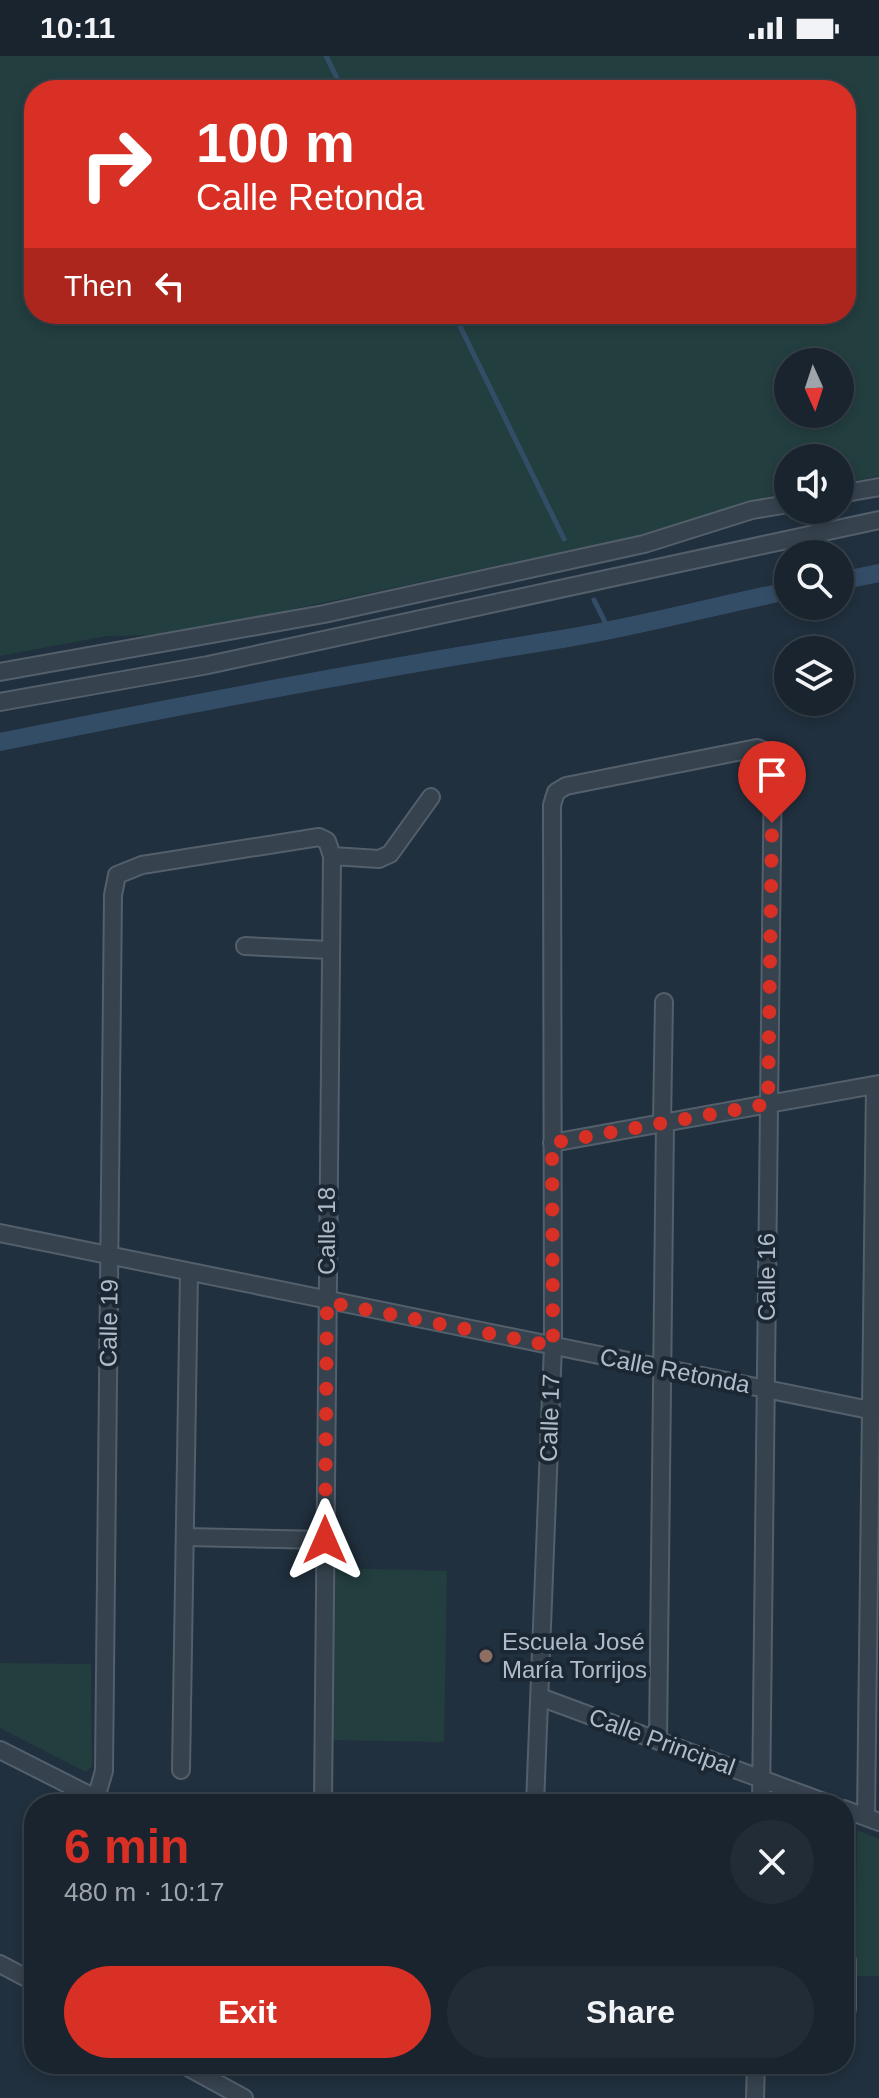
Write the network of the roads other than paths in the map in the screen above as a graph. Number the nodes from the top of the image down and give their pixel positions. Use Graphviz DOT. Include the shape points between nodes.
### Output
graph roads {
  1 [pos="879,487"];
  2 [pos="854,491"];
  3 [pos="774,506"];
  4 [pos="879,520"];
  5 [pos="0,672"];
  6 [pos="0,702"];
  7 [pos="556,792"];
  8 [pos="431,797"];
  9 [pos="332,853"];
  10 [pos="245,946"];
  11 [pos="329,950"];
  12 [pos="664,1002"];
  13 [pos="877,1085"];
  14 [pos="768,1104"];
  15 [pos="664,1123"];
  16 [pos="552,1143"];
  17 [pos="0,1233"];
  18 [pos="110,1257"];
  19 [pos="189,1273"];
  20 [pos="327,1302"];
  21 [pos="553,1346"];
  22 [pos="662,1368"];
  23 [pos="767,1390"];
  24 [pos="875,1411"];
  25 [pos="185,1537"];
  26 [pos="325,1540"];
  27 [pos="540,1697"];
  28 [pos="658,1741"];
  29 [pos="0,1750"];
  30 [pos="181,1770"];
  31 [pos="762,1779"];
  32 [pos="88,1794"];
  33 [pos="102,1794"];
  34 [pos="323,1794"];
  35 [pos="535,1794"];
  36 [pos="761,1794"];
  37 [pos="802,1794"];
  38 [pos="854,1813"];
  39 [pos="873,1820"];
  40 [pos="0,1964"];
  41 [pos="24,1977"];
  42 [pos="200,2074"];
  43 [pos="756,2074"];
  44 [pos="244,2098"];
  45 [pos="755,2098"];
  1 -- 2 [label="street"];
  3 -- 5 [label="street" via="644,544 324,614"];
  4 -- 6 [label="street" via="208,665"];
  7 -- 14 [label="street, Calle 16" via="757,748 768,752 773,761"];
  7 -- 16 [label="street, Calle 17"];
  8 -- 9 [label="street" via="390,854 379,859"];
  9 -- 11 [label="street, Calle 18"];
  9 -- 18 [label="street, Calle 19" via="319,837 142,865 117,875"];
  10 -- 11 [label="street"];
  11 -- 20 [label="street, Calle 18"];
  12 -- 15 [label="street"];
  13 -- 14 [label="street"];
  13 -- 24 [label="street"];
  14 -- 15 [label="street"];
  14 -- 23 [label="street, Calle 16"];
  15 -- 16 [label="street"];
  15 -- 22 [label="street"];
  16 -- 21 [label="street, Calle 17"];
  17 -- 18 [label="street, Calle Retonda"];
  18 -- 19 [label="street, Calle Retonda"];
  18 -- 33 [label="street, Calle 19"];
  19 -- 20 [label="street, Calle Retonda"];
  19 -- 25 [label="street"];
  20 -- 21 [label="street, Calle Retonda"];
  20 -- 26 [label="street, Calle 18"];
  21 -- 22 [label="street, Calle Retonda"];
  21 -- 27 [label="street, Calle 17"];
  22 -- 23 [label="street, Calle Retonda"];
  22 -- 28 [label="street"];
  23 -- 24 [label="street, Calle Retonda"];
  23 -- 31 [label="street, Calle 16"];
  24 -- 39 [label="street"];
  25 -- 26 [label="street"];
  25 -- 30 [label="street"];
  26 -- 34 [label="street, Calle 18"];
  27 -- 28 [label="street, Calle Principal"];
  27 -- 35 [label="street, Calle 17"];
  28 -- 31 [label="street, Calle Principal"];
  29 -- 32 [label="street"];
  31 -- 36 [label="street, Calle 16"];
  31 -- 37 [label="street, Calle Principal"];
  38 -- 39 [label="street"];
  40 -- 41 [label="street"];
  42 -- 44 [label="street"];
  43 -- 45 [label="street"];
}
